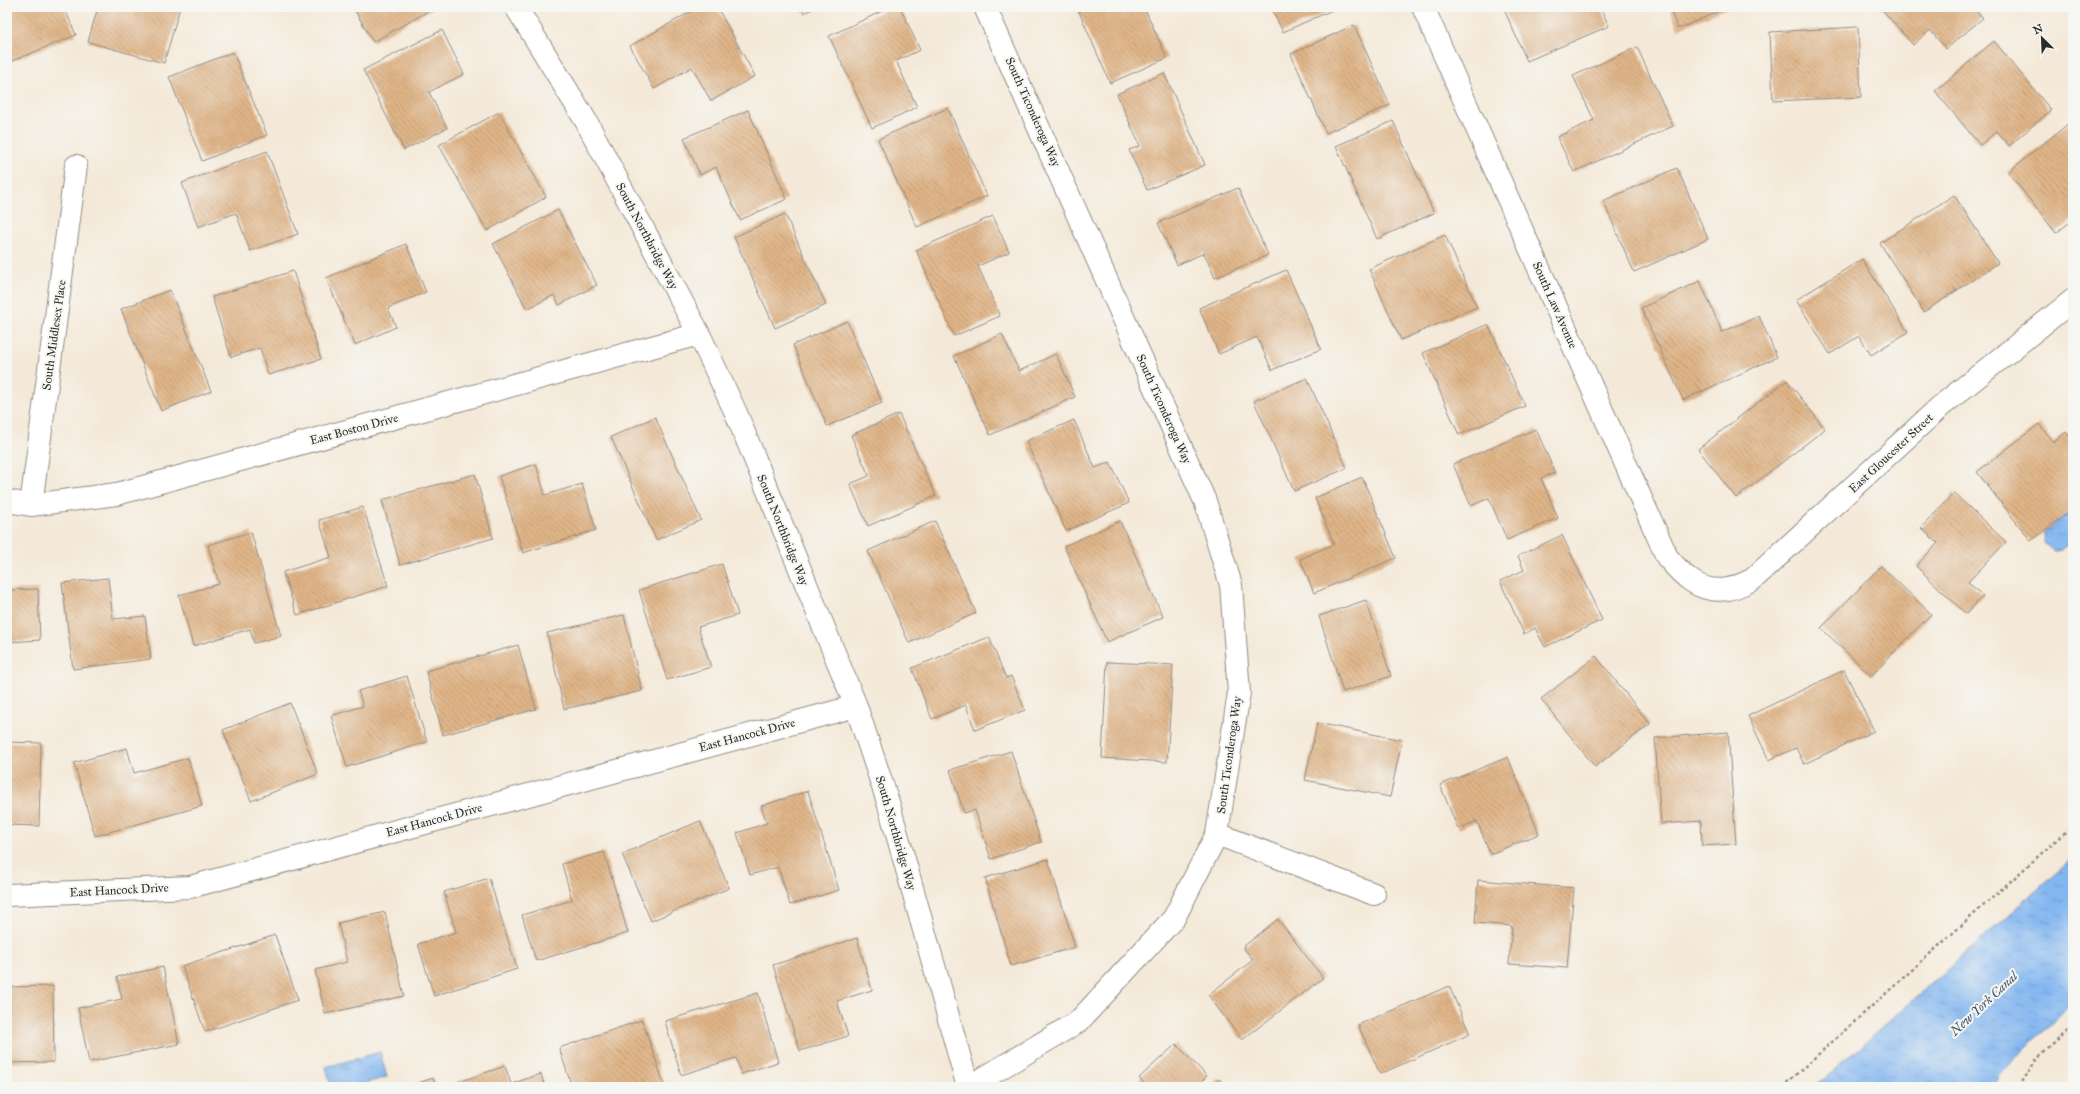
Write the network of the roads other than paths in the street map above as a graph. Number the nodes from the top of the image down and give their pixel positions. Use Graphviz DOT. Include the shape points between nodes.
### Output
graph roads {
  1 [pos="516,7"];
  2 [pos="985,7"];
  3 [pos="1423,7"];
  4 [pos="76,166"];
  5 [pos="2073,300"];
  6 [pos="699,334"];
  7 [pos="7,501"];
  8 [pos="31,504"];
  9 [pos="1704,588"];
  10 [pos="856,706"];
  11 [pos="1217,834"];
  12 [pos="1374,894"];
  13 [pos="7,895"];
  14 [pos="968,1087"];
  1 -- 6 [label="street, South Northbridge Way" via="586,121"];
  2 -- 11 [label="street, South Ticonderoga Way" via="1205,501 1231,585 1239,693"];
  3 -- 9 [label="street, South Law Avenue" via="1667,557 1683,577"];
  4 -- 8 [label="street, South Middlesex Place"];
  5 -- 9 [label="street, East Gloucester Street" via="1941,406 1752,580 1728,589"];
  6 -- 8 [label="street, East Boston Drive" via="117,494"];
  6 -- 10 [label="street, South Northbridge Way" via="736,413"];
  7 -- 8 [label="street, East Boston Drive"];
  10 -- 13 [label="street, East Hancock Drive" via="190,887"];
  10 -- 14 [label="street, South Northbridge Way" via="888,802"];
  11 -- 12 [label="street"];
  11 -- 14 [label="street, South Ticonderoga Way" via="1174,918 1079,1021"];
}
